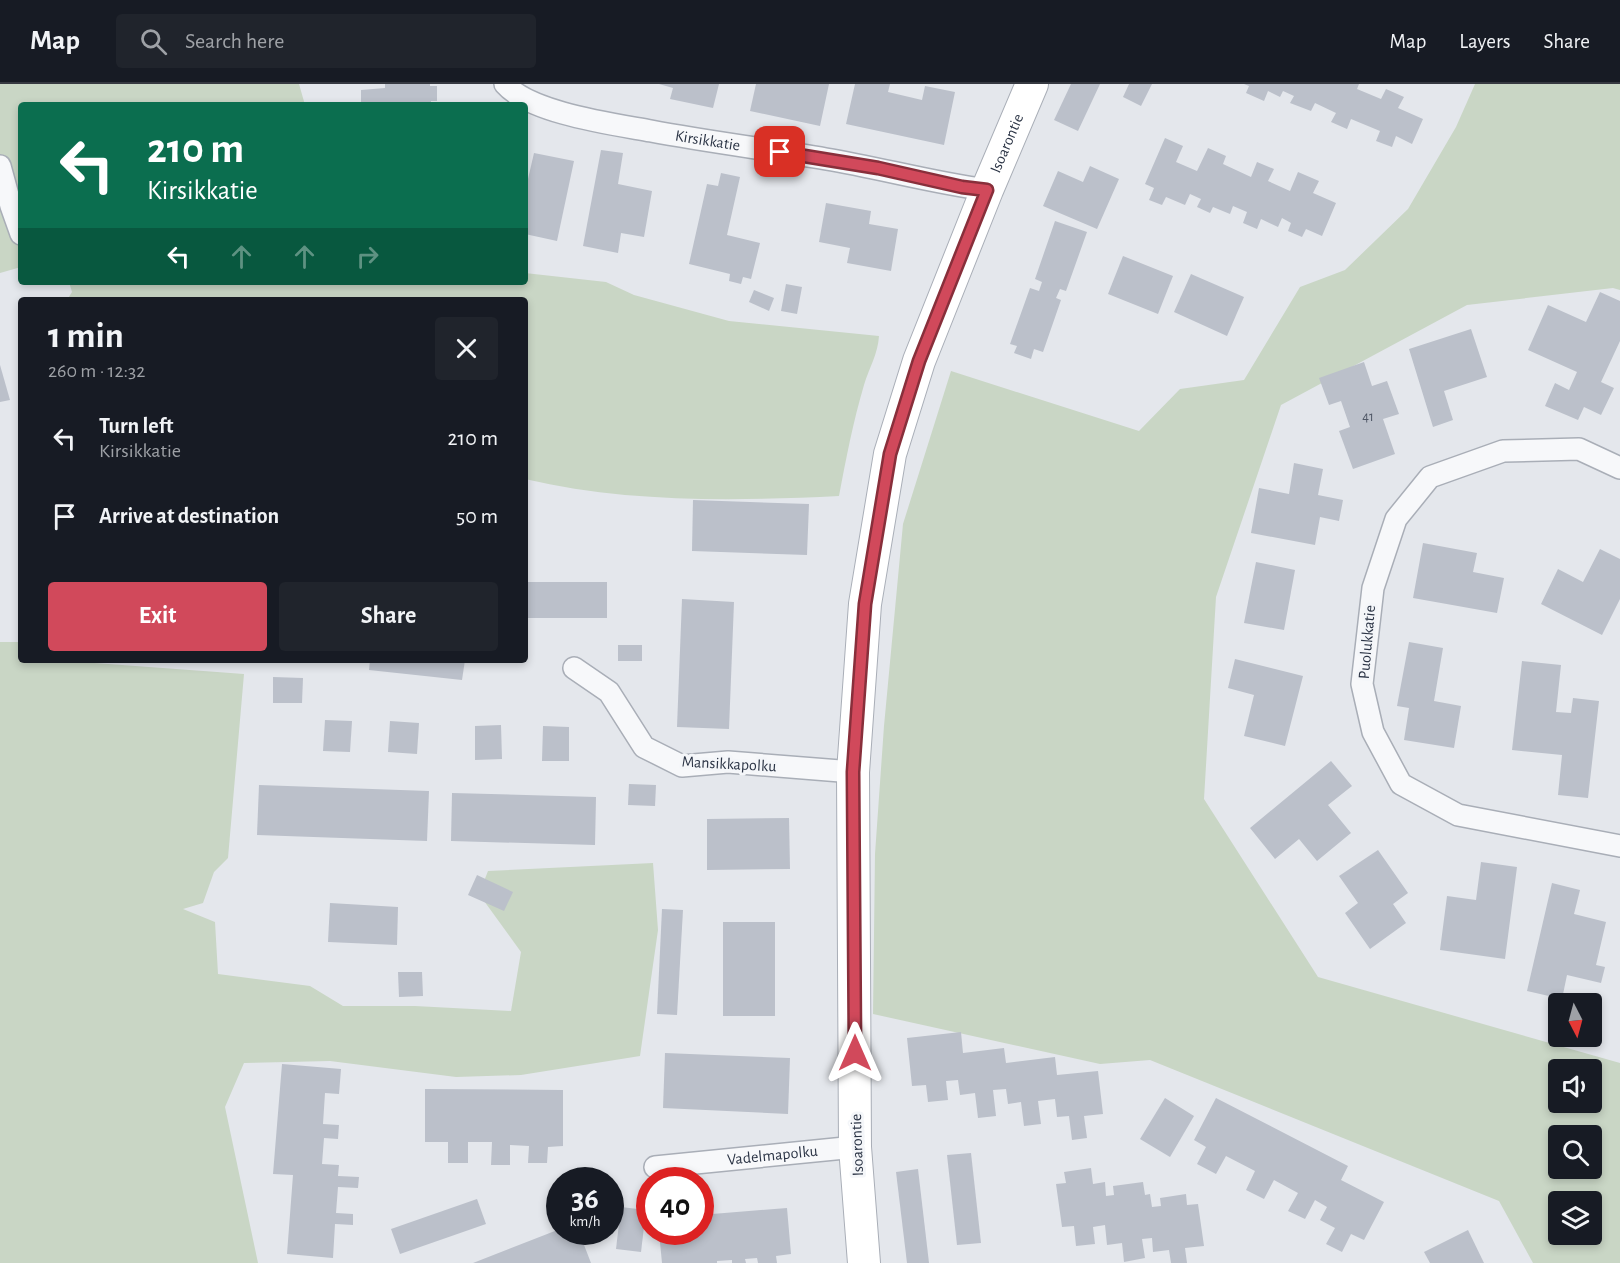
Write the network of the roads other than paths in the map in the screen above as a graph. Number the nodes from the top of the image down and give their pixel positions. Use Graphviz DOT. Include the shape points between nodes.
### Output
graph roads {
  1 [pos="505,84"];
  2 [pos="1032,84"];
  3 [pos="0,166"];
  4 [pos="987,190"];
  5 [pos="18,226"];
  6 [pos="1620,468"];
  7 [pos="574,668"];
  8 [pos="853,772"];
  9 [pos="1620,846"];
  10 [pos="855,1147"];
  11 [pos="655,1167"];
  12 [pos="864,1263"];
  1 -- 4 [label="street, Kirsikkatie" via="534,103 590,120"];
  2 -- 4 [label="street, Isoarontie"];
  3 -- 5 [label="street"];
  4 -- 8 [label="street, Isoarontie" via="919,361 890,454 865,604"];
  6 -- 9 [label="street, Puolukkatie" via="1579,449 1503,451 1430,477 1396,519 1373,588 1362,684 1373,732 1401,784 1458,814"];
  7 -- 8 [label="street, Mansikkapolku" via="609,692 644,747 682,766 729,762"];
  8 -- 10 [label="street, Isoarontie"];
  10 -- 11 [label="street, Vadelmapolku"];
  10 -- 12 [label="street, Isoarontie"];
}
